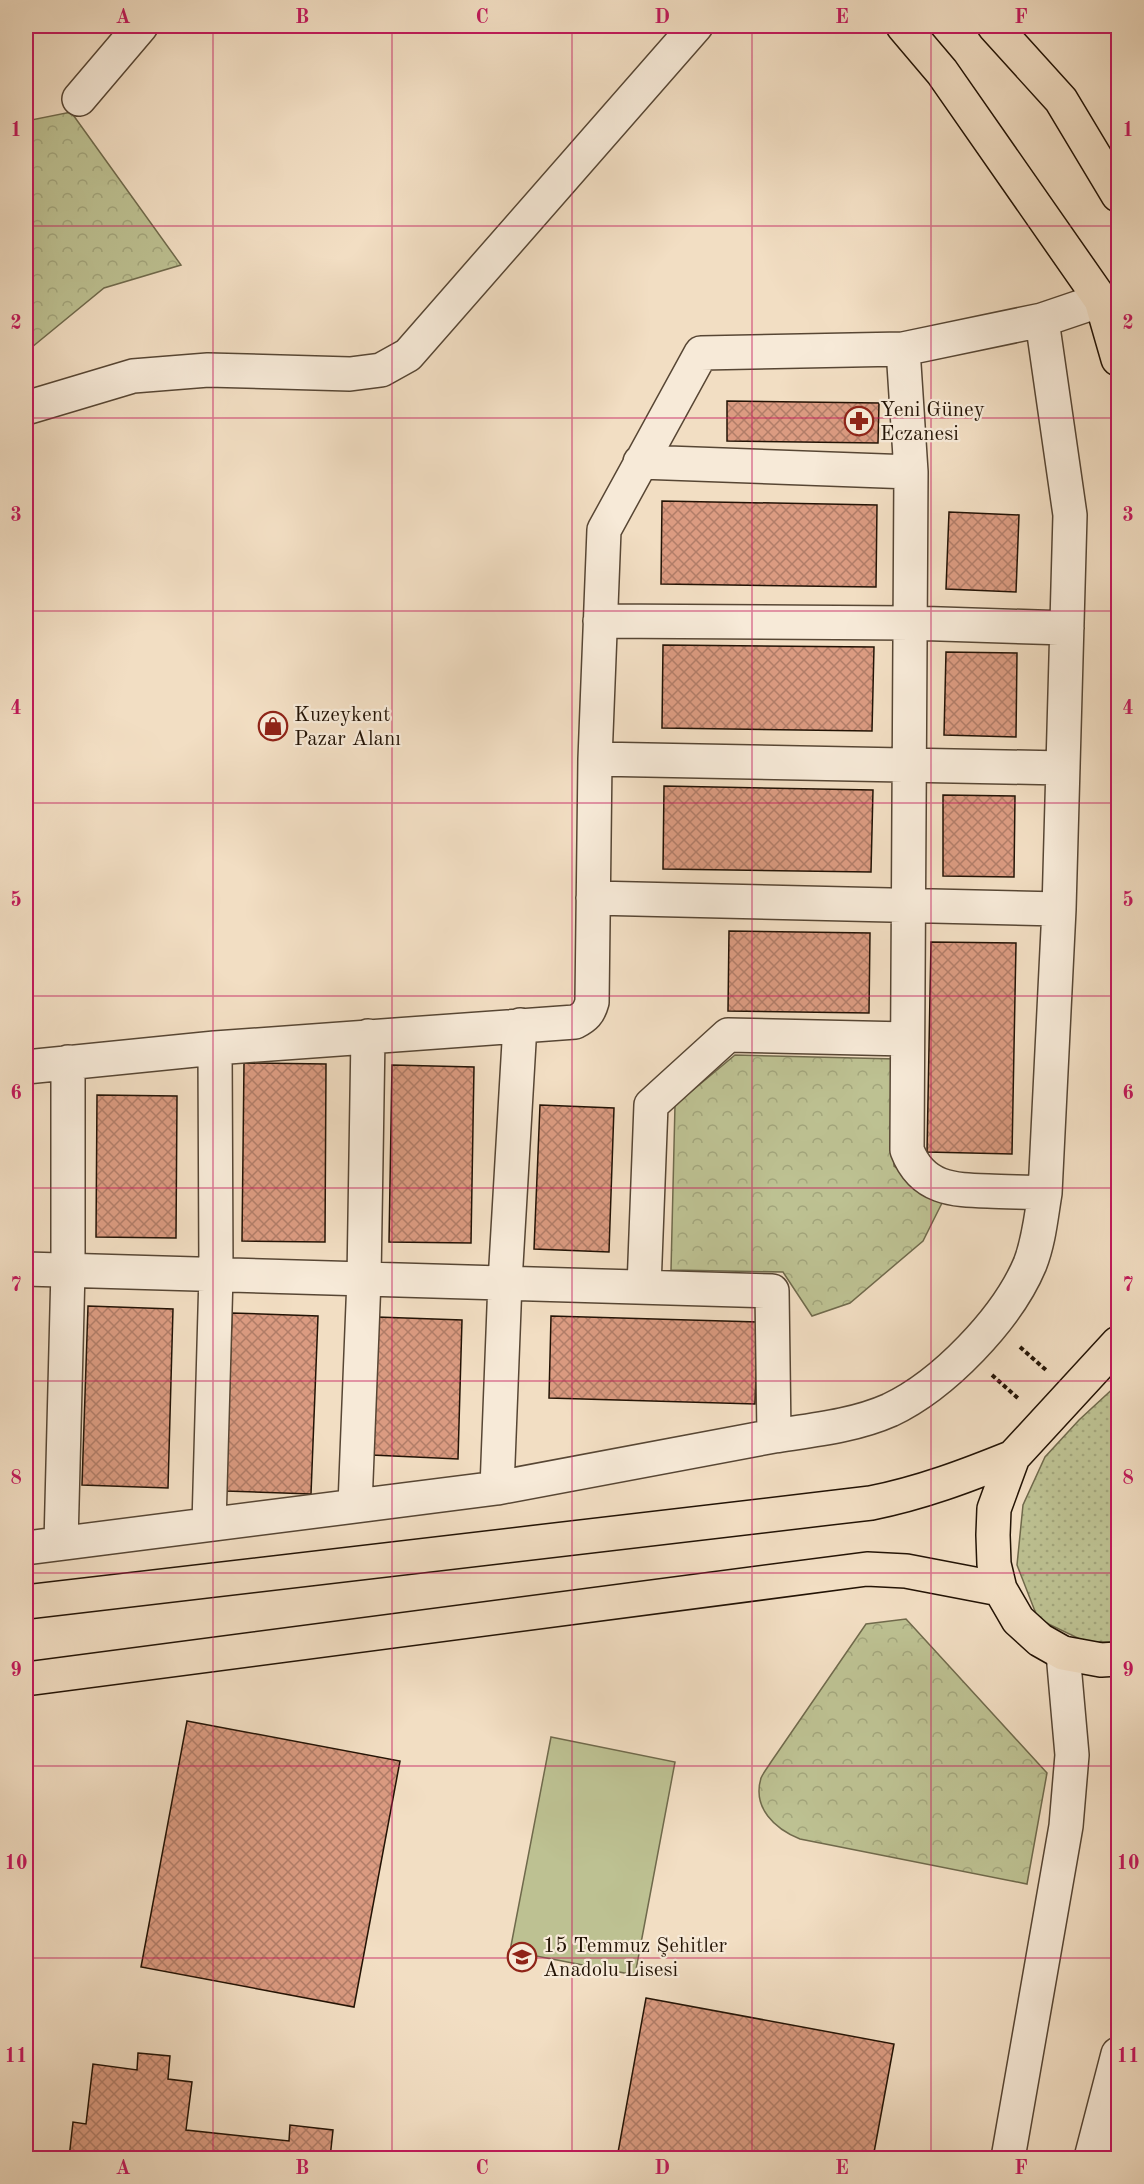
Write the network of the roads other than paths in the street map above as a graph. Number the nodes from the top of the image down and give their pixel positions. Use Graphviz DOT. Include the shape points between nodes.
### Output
graph roads {
  1 [pos="141,26"];
  2 [pos="696,26"];
  3 [pos="903,26"];
  4 [pos="994,26"];
  5 [pos="78,99"];
  6 [pos="1119,195"];
  7 [pos="1101,300"];
  8 [pos="1042,321"];
  9 [pos="903,349"];
  10 [pos="1119,359"];
  11 [pos="26,408"];
  12 [pos="640,462"];
  13 [pos="911,472"];
  14 [pos="600,621"];
  15 [pos="910,623"];
  16 [pos="1067,628"];
  17 [pos="595,759"];
  18 [pos="909,765"];
  19 [pos="1063,768"];
  20 [pos="593,898"];
  21 [pos="908,904"];
  22 [pos="1059,909"];
  23 [pos="520,1025"];
  24 [pos="368,1036"];
  25 [pos="907,1039"];
  26 [pos="215,1048"];
  27 [pos="68,1062"];
  28 [pos="26,1067"];
  29 [pos="1045,1193"];
  30 [pos="26,1269"];
  31 [pos="68,1270"];
  32 [pos="216,1275"];
  33 [pos="364,1279"];
  34 [pos="505,1282"];
  35 [pos="644,1287"];
  36 [pos="1119,1335"];
  37 [pos="1118,1343"];
  38 [pos="774,1436"];
  39 [pos="1013,1457"];
  40 [pos="497,1488"];
  41 [pos="355,1505"];
  42 [pos="209,1524"];
  43 [pos="61,1544"];
  44 [pos="26,1548"];
  45 [pos="999,1589"];
  46 [pos="26,1602"];
  47 [pos="1063,1653"];
  48 [pos="1119,1659"];
  49 [pos="26,1680"];
  50 [pos="1119,2054"];
  51 [pos="1008,2158"];
  52 [pos="1091,2158"];
  1 -- 5 [label="street"];
  2 -- 11 [label="street" via="408,355 381,370 350,374 208,370 132,376"];
  3 -- 7 [label="main road" via="942,72"];
  4 -- 6 [label="main road" via="1061,100"];
  7 -- 8 [label="street"];
  7 -- 10 [label="main road"];
  8 -- 9 [label="street"];
  8 -- 16 [label="street" via="1070,515"];
  9 -- 12 [label="street" via="701,353"];
  9 -- 13 [label="street"];
  12 -- 13 [label="street"];
  12 -- 14 [label="street" via="604,530"];
  13 -- 15 [label="street"];
  14 -- 15 [label="street"];
  14 -- 17 [label="street"];
  15 -- 16 [label="street"];
  15 -- 18 [label="street"];
  16 -- 19 [label="street"];
  17 -- 18 [label="street"];
  17 -- 20 [label="street"];
  18 -- 19 [label="street"];
  18 -- 21 [label="street"];
  19 -- 22 [label="street"];
  20 -- 21 [label="street"];
  20 -- 23 [label="street" via="590,1010 575,1022"];
  21 -- 22 [label="street"];
  21 -- 25 [label="street"];
  22 -- 29 [label="street"];
  23 -- 24 [label="street"];
  23 -- 34 [label="street"];
  24 -- 26 [label="street"];
  24 -- 33 [label="street"];
  25 -- 29 [label="street" via="906,1140 916,1168 946,1187"];
  25 -- 35 [label="street" via="728,1035 651,1105"];
  26 -- 27 [label="street"];
  26 -- 32 [label="street"];
  27 -- 28 [label="street"];
  27 -- 31 [label="street"];
  29 -- 38 [label="street" via="1039,1237 1029,1265 992,1323 942,1376 889,1410 839,1425"];
  30 -- 31 [label="street"];
  31 -- 32 [label="street"];
  31 -- 43 [label="street"];
  32 -- 33 [label="street"];
  32 -- 42 [label="street"];
  33 -- 34 [label="street"];
  33 -- 41 [label="street"];
  34 -- 35 [label="street"];
  34 -- 40 [label="street"];
  35 -- 38 [label="street" via="772,1291"];
  36 -- 37 [label="main road"];
  37 -- 39 [label="main road"];
  38 -- 40 [label="street"];
  39 -- 45 [label="main road" via="994,1509 994,1564"];
  39 -- 46 [label="main road" via="946,1484 871,1503"];
  40 -- 41 [label="street"];
  41 -- 42 [label="street"];
  42 -- 43 [label="street"];
  43 -- 44 [label="street"];
  45 -- 47 [label="main road" via="1018,1620 1040,1640"];
  45 -- 49 [label="main road" via="906,1571 867,1569"];
  47 -- 48 [label="main road"];
  47 -- 51 [label="street" via="1072,1755 1070,1790"];
  50 -- 52 [label="street"];
}
